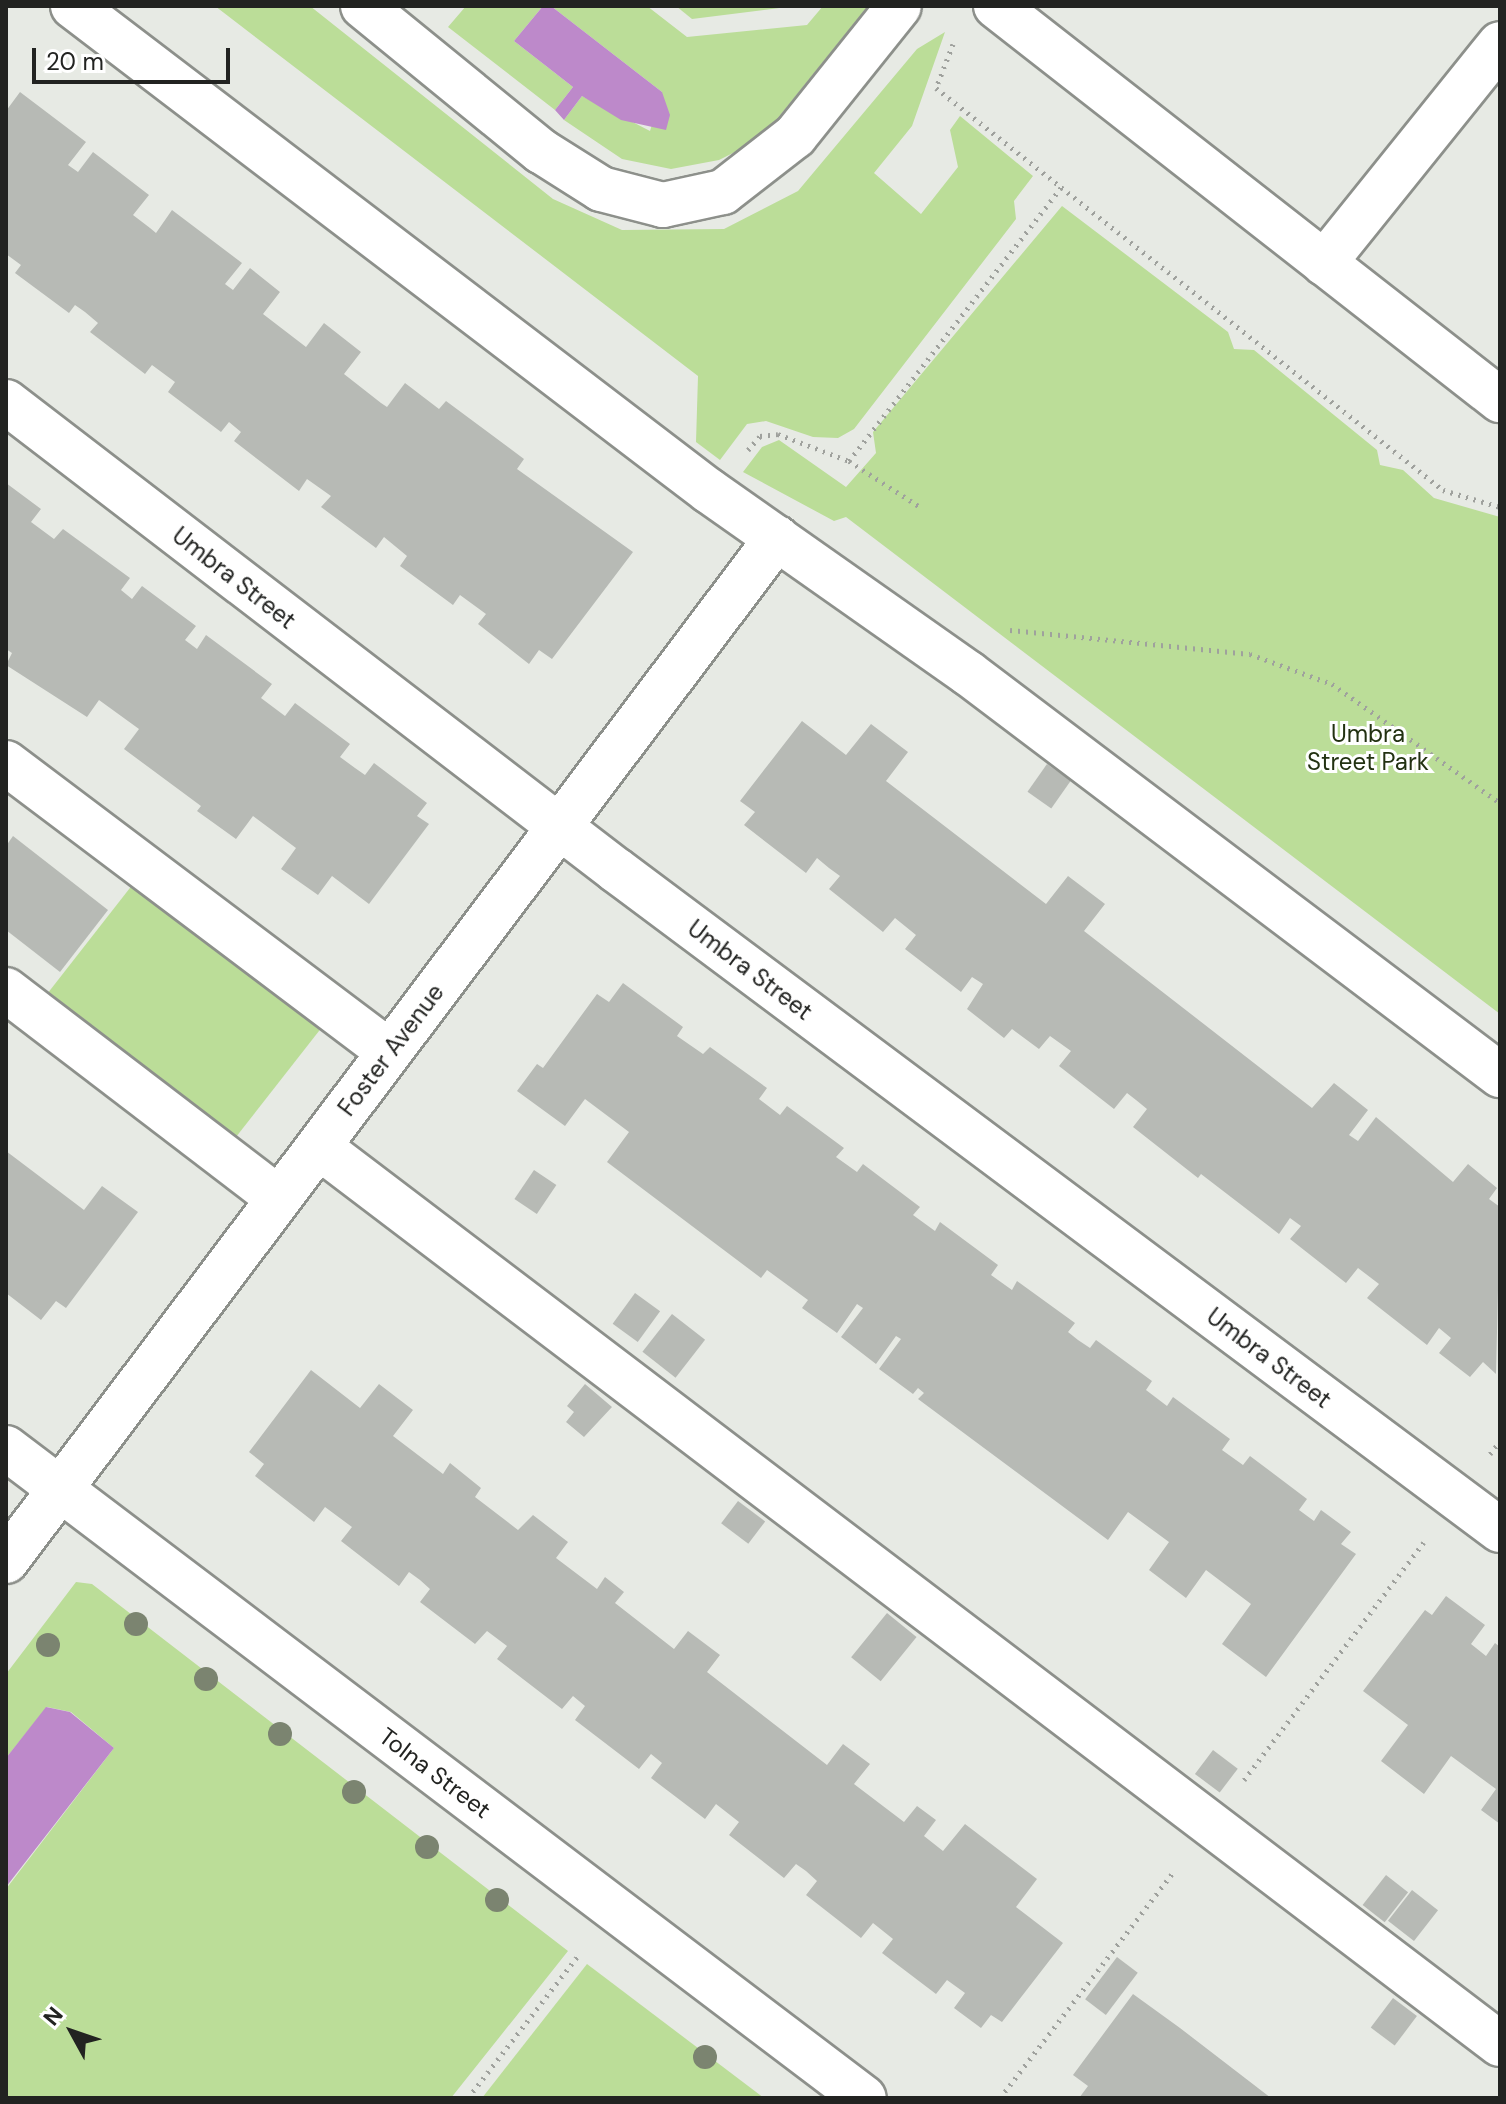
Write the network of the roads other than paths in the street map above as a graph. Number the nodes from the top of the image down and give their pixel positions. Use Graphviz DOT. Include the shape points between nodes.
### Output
graph roads {
  1 [pos="73,6"];
  2 [pos="363,6"];
  3 [pos="899,6"];
  4 [pos="996,6"];
  5 [pos="1500,44"];
  6 [pos="1324,263"];
  7 [pos="1500,400"];
  8 [pos="6,402"];
  9 [pos="777,538"];
  10 [pos="6,763"];
  11 [pos="558,826"];
  12 [pos="6,990"];
  13 [pos="389,1052"];
  14 [pos="1500,1075"];
  15 [pos="319,1147"];
  16 [pos="277,1197"];
  17 [pos="6,1448"];
  18 [pos="61,1489"];
  19 [pos="1500,1530"];
  20 [pos="6,1561"];
  21 [pos="1500,2044"];
  22 [pos="864,2098"];
  1 -- 9 [label="street"];
  2 -- 3 [label="street" via="541,151 601,189 663,205 723,192 795,136"];
  4 -- 6 [label="street"];
  5 -- 6 [label="street"];
  6 -- 7 [label="street"];
  8 -- 11 [label="street, Umbra Street"];
  9 -- 11 [label="street, Foster Avenue"];
  9 -- 14 [label="street" via="968,673"];
  10 -- 13 [label="street"];
  11 -- 13 [label="street, Foster Avenue"];
  11 -- 19 [label="street, Umbra Street"];
  12 -- 16 [label="street"];
  13 -- 15 [label="street, Foster Avenue"];
  15 -- 16 [label="street, Foster Avenue"];
  15 -- 21 [label="street"];
  16 -- 18 [label="street, Foster Avenue"];
  17 -- 18 [label="street, Tolna Street"];
  18 -- 20 [label="street, Foster Avenue"];
  18 -- 22 [label="street, Tolna Street"];
}
